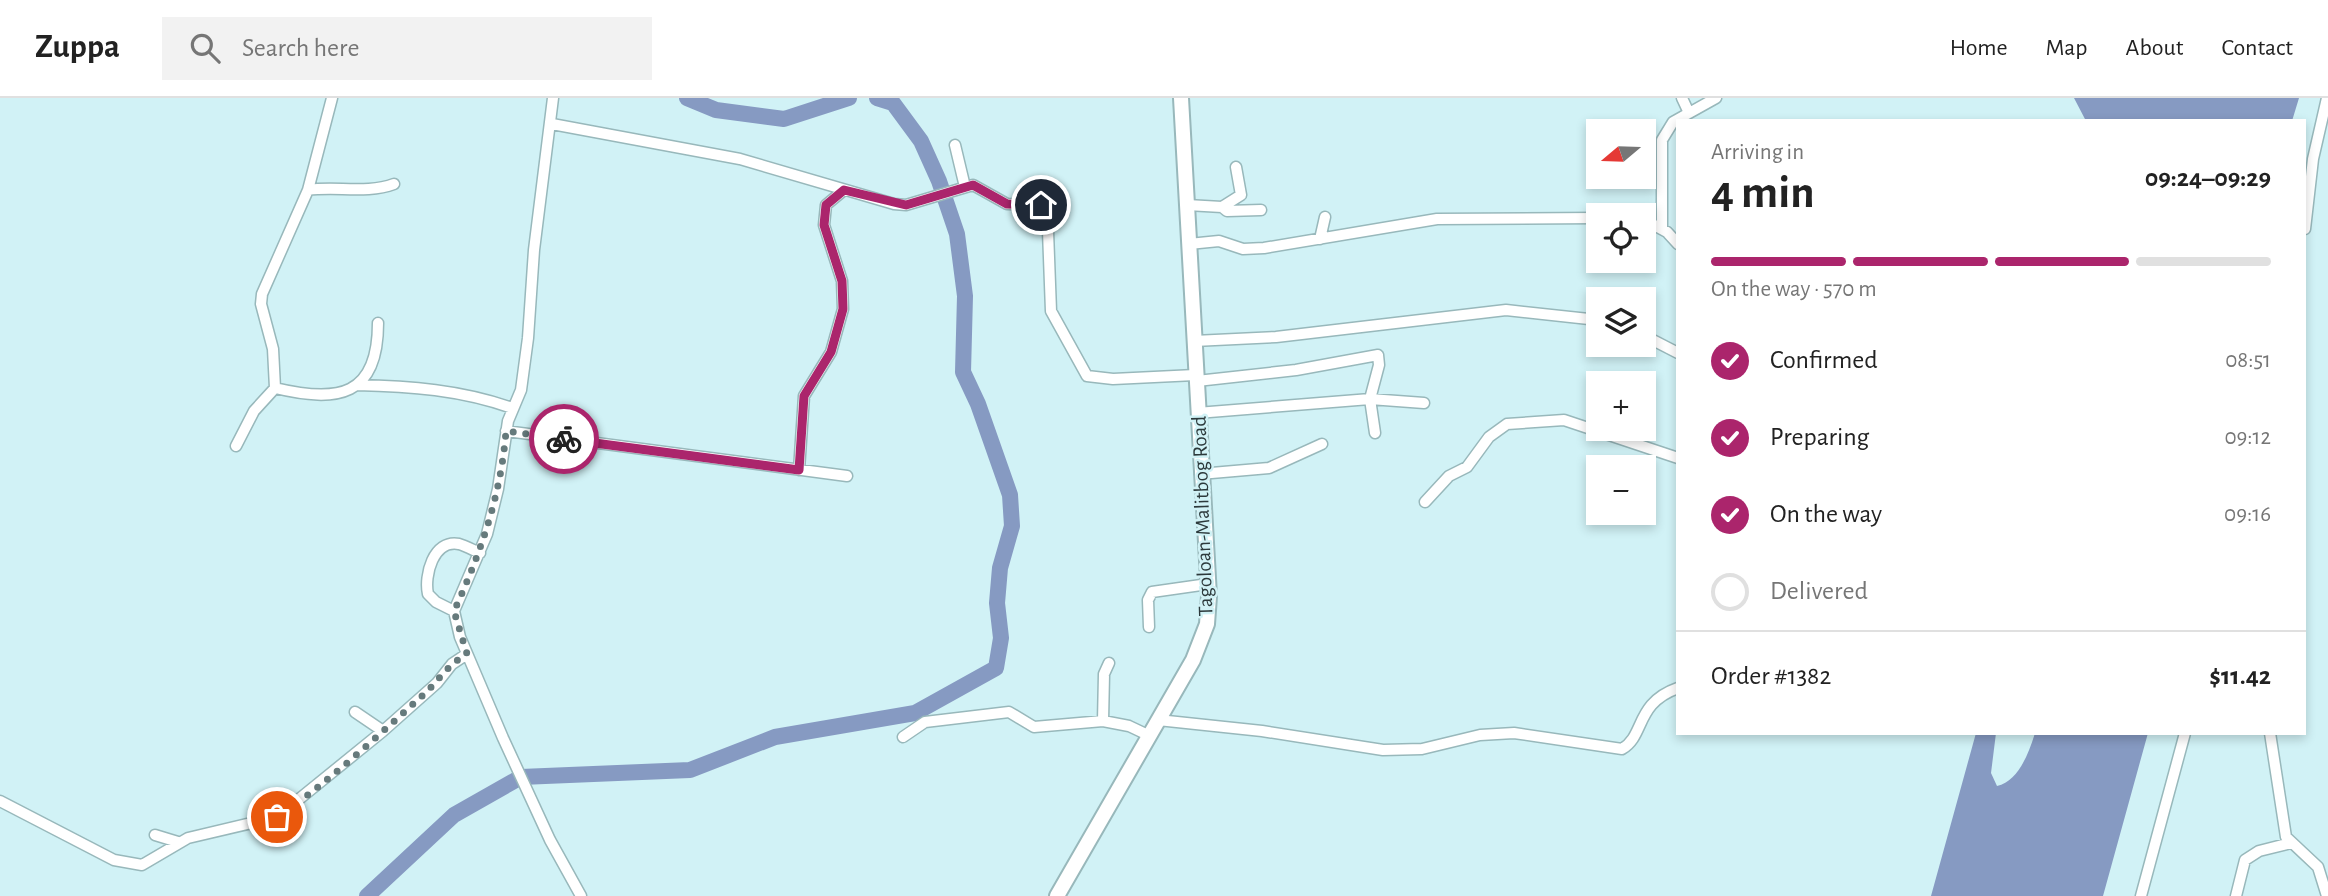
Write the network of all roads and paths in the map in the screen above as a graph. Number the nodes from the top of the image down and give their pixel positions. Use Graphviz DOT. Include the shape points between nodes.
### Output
graph roads {
  1 [pos="332,98"];
  2 [pos="553,98"];
  3 [pos="1181,98"];
  4 [pos="1682,98"];
  5 [pos="1716,98"];
  6 [pos="2327,98"];
  7 [pos="1689,113"];
  8 [pos="1678,119"];
  9 [pos="1676,120"];
  10 [pos="552,124"];
  11 [pos="955,145"];
  12 [pos="1236,167"];
  13 [pos="394,184"];
  14 [pos="965,187"];
  15 [pos="308,190"];
  16 [pos="844,190"];
  17 [pos="1187,205"];
  18 [pos="1222,207"];
  19 [pos="1261,210"];
  20 [pos="1325,217"];
  21 [pos="1586,218"];
  22 [pos="2306,220"];
  23 [pos="1656,225"];
  24 [pos="1662,228"];
  25 [pos="1320,239"];
  26 [pos="1676,242"];
  27 [pos="1189,244"];
  28 [pos="1586,319"];
  29 [pos="378,323"];
  30 [pos="1194,341"];
  31 [pos="1656,342"];
  32 [pos="1676,352"];
  33 [pos="1196,378"];
  34 [pos="357,385"];
  35 [pos="275,388"];
  36 [pos="1370,399"];
  37 [pos="1424,403"];
  38 [pos="512,408"];
  39 [pos="1197,413"];
  40 [pos="506,431"];
  41 [pos="1375,433"];
  42 [pos="1322,444"];
  43 [pos="236,446"];
  44 [pos="1676,457"];
  45 [pos="799,470"];
  46 [pos="1200,474"];
  47 [pos="847,476"];
  48 [pos="1425,502"];
  49 [pos="480,553"];
  50 [pos="1208,584"];
  51 [pos="454,611"];
  52 [pos="1149,627"];
  53 [pos="467,654"];
  54 [pos="1109,663"];
  55 [pos="1676,689"];
  56 [pos="355,712"];
  57 [pos="1103,720"];
  58 [pos="1158,720"];
  59 [pos="383,731"];
  60 [pos="1148,735"];
  61 [pos="2184,735"];
  62 [pos="2270,735"];
  63 [pos="903,737"];
  64 [pos="0,801"];
  65 [pos="155,835"];
  66 [pos="178,842"];
  67 [pos="2291,843"];
  68 [pos="2143,895"];
  69 [pos="581,896"];
  70 [pos="1057,896"];
  71 [pos="2236,896"];
  72 [pos="2327,896"];
  1 -- 15 [label="street"];
  2 -- 10 [label="street"];
  3 -- 17 [label="main road, Tagoloan-Malitbog Road"];
  4 -- 7 [label="street"];
  5 -- 7 [label="street"];
  6 -- 22 [label="street"];
  7 -- 8 [label="street"];
  9 -- 24 [label="street" via="1662,140"];
  10 -- 16 [label="street" via="740,159"];
  10 -- 38 [label="street" via="521,390"];
  11 -- 14 [label="street"];
  12 -- 18 [label="street" via="1241,195"];
  13 -- 15 [label="street" via="376,189"];
  14 -- 16 [label="street" via="901,205"];
  14 -- 33 [label="street" via="977,186 1007,204 1041,205 1048,231 1051,311 1087,376"];
  15 -- 35 [label="street" via="261,299"];
  16 -- 45 [label="street" via="826,205 824,213 842,281 841,321 827,360 804,396"];
  17 -- 18 [label="street"];
  17 -- 27 [label="main road, Tagoloan-Malitbog Road"];
  18 -- 19 [label="street"];
  20 -- 25 [label="street"];
  21 -- 25 [label="street" via="1437,219"];
  23 -- 24 [label="street"];
  24 -- 26 [label="street"];
  25 -- 27 [label="street" via="1243,249 1219,241"];
  27 -- 30 [label="main road, Tagoloan-Malitbog Road"];
  28 -- 30 [label="street" via="1506,310 1276,337"];
  29 -- 34 [label="street" via="374,365"];
  30 -- 33 [label="main road, Tagoloan-Malitbog Road"];
  31 -- 32 [label="street"];
  33 -- 36 [label="street" via="1296,370 1378,355"];
  33 -- 39 [label="main road, Tagoloan-Malitbog Road"];
  34 -- 35 [label="street" via="337,394"];
  34 -- 38 [label="street" via="457,393"];
  35 -- 43 [label="street" via="254,411"];
  36 -- 37 [label="street"];
  36 -- 39 [label="street"];
  36 -- 41 [label="street"];
  38 -- 40 [label="street"];
  39 -- 46 [label="main road, Tagoloan-Malitbog Road"];
  40 -- 45 [label="street"];
  40 -- 49 [label="street" via="498,489"];
  42 -- 46 [label="street" via="1269,468"];
  44 -- 48 [label="street" via="1564,420 1507,424 1494,431 1467,467 1449,476"];
  45 -- 47 [label="street"];
  46 -- 50 [label="main road, Tagoloan-Malitbog Road"];
  49 -- 51 [label="street"];
  49 -- 51 [label="street" via="452,544 438,552 431,564 428,594"];
  50 -- 52 [label="street" via="1152,592"];
  50 -- 58 [label="main road, Tagoloan-Malitbog Road" via="1202,643"];
  51 -- 53 [label="street"];
  53 -- 59 [label="street"];
  53 -- 69 [label="street" via="525,788"];
  54 -- 57 [label="street" via="1104,674"];
  55 -- 58 [label="street" via="1649,706 1622,749 1514,733 1480,735 1422,749 1383,750"];
  56 -- 59 [label="street"];
  57 -- 60 [label="street"];
  57 -- 63 [label="street" via="1034,727 1010,712 986,714 925,723"];
  58 -- 60 [label="main road, Tagoloan-Malitbog Road"];
  59 -- 66 [label="street" via="277,817"];
  60 -- 70 [label="main road, Tagoloan-Malitbog Road"];
  61 -- 68 [label="street"];
  62 -- 67 [label="street" via="2284,831"];
  64 -- 66 [label="street" via="120,863 142,865"];
  65 -- 66 [label="street"];
  67 -- 71 [label="street" via="2259,851 2245,860"];
  67 -- 72 [label="street" via="2320,870"];
}
